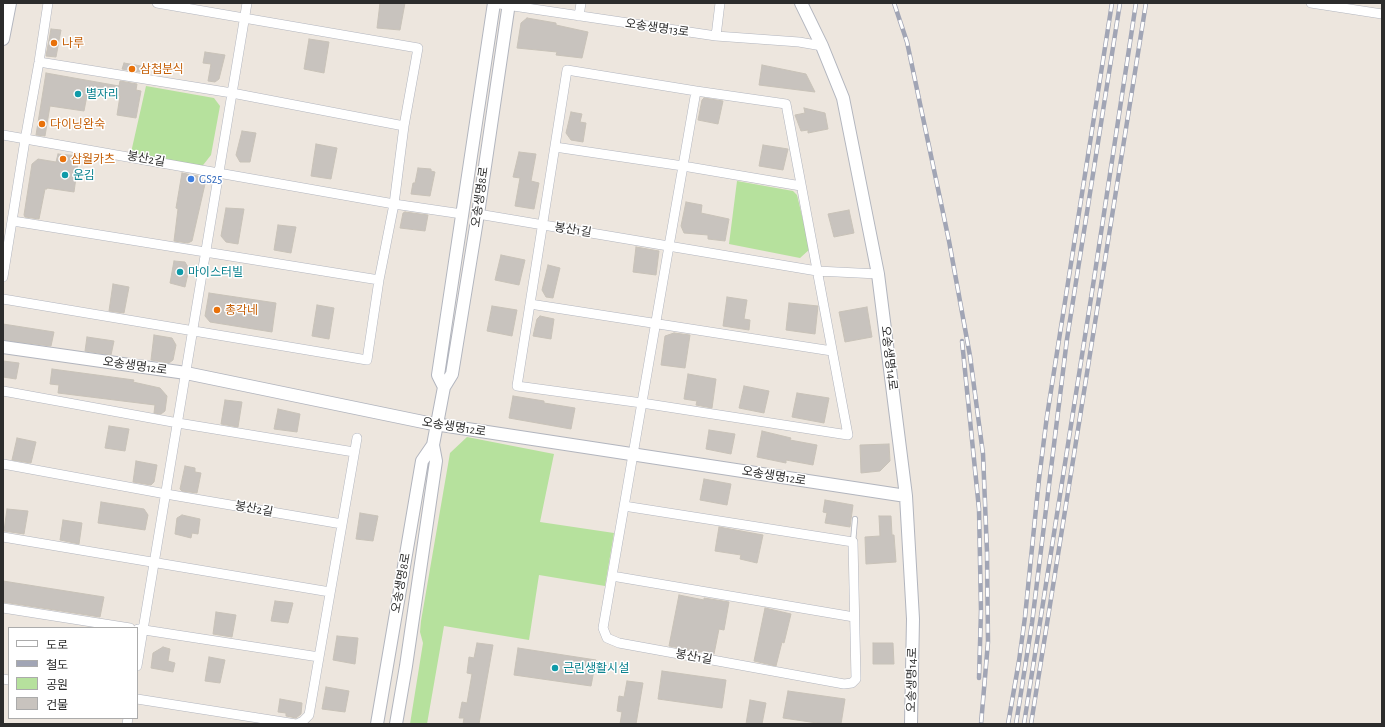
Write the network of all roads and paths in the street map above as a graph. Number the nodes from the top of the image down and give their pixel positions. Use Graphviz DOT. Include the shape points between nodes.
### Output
graph roads {
  1 [pos="10,3"];
  2 [pos="48,3"];
  3 [pos="157,3"];
  4 [pos="247,3"];
  5 [pos="494,3"];
  6 [pos="581,3"];
  7 [pos="720,3"];
  8 [pos="801,3"];
  9 [pos="1311,3"];
  10 [pos="508,4"];
  11 [pos="1382,14"];
  12 [pos="579,16"];
  13 [pos="244,18"];
  14 [pos="716,36"];
  15 [pos="3,39"];
  16 [pos="822,46"];
  17 [pos="39,62"];
  18 [pos="696,92"];
  19 [pos="232,93"];
  20 [pos="404,126"];
  21 [pos="3,135"];
  22 [pos="25,140"];
  23 [pos="555,147"];
  24 [pos="683,166"];
  25 [pos="219,172"];
  26 [pos="801,186"];
  27 [pos="394,204"];
  28 [pos="462,214"];
  29 [pos="478,214"];
  30 [pos="13,221"];
  31 [pos="542,225"];
  32 [pos="669,246"];
  33 [pos="206,252"];
  34 [pos="817,271"];
  35 [pos="878,274"];
  36 [pos="3,278"];
  37 [pos="379,280"];
  38 [pos="3,299"];
  39 [pos="530,304"];
  40 [pos="656,324"];
  41 [pos="193,331"];
  42 [pos="3,347"];
  43 [pos="832,351"];
  44 [pos="186,373"];
  45 [pos="444,387"];
  46 [pos="3,391"];
  47 [pos="642,403"];
  48 [pos="178,423"];
  49 [pos="436,424"];
  50 [pos="357,438"];
  51 [pos="433,444"];
  52 [pos="354,452"];
  53 [pos="633,455"];
  54 [pos="3,464"];
  55 [pos="166,494"];
  56 [pos="906,496"];
  57 [pos="624,506"];
  58 [pos="855,519"];
  59 [pos="342,524"];
  60 [pos="3,537"];
  61 [pos="853,542"];
  62 [pos="154,563"];
  63 [pos="612,576"];
  64 [pos="330,592"];
  65 [pos="3,608"];
  66 [pos="854,617"];
  67 [pos="124,627"];
  68 [pos="140,630"];
  69 [pos="138,654"];
  70 [pos="319,658"];
  71 [pos="138,699"];
  72 [pos="297,724"];
  73 [pos="377,724"];
  74 [pos="396,724"];
  75 [pos="911,724"];
  1 -- 15 [label="street"];
  2 -- 17 [label="street"];
  3 -- 13 [label="street"];
  4 -- 13 [label="street"];
  5 -- 10 [label="street, 오송생명13로"];
  5 -- 28 [label="street, 오송생명8로"];
  6 -- 12 [label="street"];
  7 -- 14 [label="street"];
  8 -- 16 [label="street, 오송생명14로"];
  9 -- 11 [label="street"];
  10 -- 12 [label="street, 오송생명13로"];
  10 -- 29 [label="street, 오송생명8로"];
  12 -- 14 [label="street, 오송생명13로"];
  13 -- 19 [label="street"];
  13 -- 20 [label="street" via="418,48"];
  14 -- 16 [label="street, 오송생명13로"];
  16 -- 35 [label="street, 오송생명14로" via="843,98"];
  17 -- 19 [label="street"];
  17 -- 22 [label="street"];
  18 -- 23 [label="street" via="567,70"];
  18 -- 24 [label="street, 봉산1길"];
  18 -- 26 [label="street" via="786,104"];
  19 -- 20 [label="street"];
  19 -- 25 [label="street"];
  20 -- 27 [label="street"];
  21 -- 22 [label="street, 봉산2길"];
  22 -- 25 [label="street, 봉산2길"];
  22 -- 30 [label="street"];
  23 -- 24 [label="street"];
  23 -- 31 [label="street"];
  24 -- 26 [label="street"];
  24 -- 32 [label="street, 봉산1길"];
  25 -- 27 [label="street, 봉산2길"];
  25 -- 33 [label="street"];
  26 -- 34 [label="street"];
  27 -- 28 [label="street, 봉산2길"];
  27 -- 37 [label="street"];
  28 -- 45 [label="street, 오송생명8로" via="438,375"];
  29 -- 31 [label="street, 봉산1길"];
  29 -- 45 [label="street, 오송생명8로" via="452,374"];
  30 -- 33 [label="street"];
  30 -- 36 [label="street"];
  31 -- 32 [label="street, 봉산1길"];
  31 -- 39 [label="street"];
  32 -- 34 [label="street, 봉산1길"];
  32 -- 40 [label="street, 봉산1길"];
  33 -- 37 [label="street"];
  33 -- 41 [label="street"];
  34 -- 35 [label="street, 봉산1길"];
  34 -- 43 [label="street"];
  35 -- 56 [label="street, 오송생명14로"];
  37 -- 41 [label="street" via="367,360"];
  38 -- 41 [label="street"];
  39 -- 40 [label="street"];
  39 -- 47 [label="street" via="517,386"];
  40 -- 43 [label="street"];
  40 -- 47 [label="street, 봉산1길"];
  41 -- 44 [label="street"];
  42 -- 44 [label="street, 오송생명12로"];
  43 -- 47 [label="street" via="848,435"];
  44 -- 48 [label="street"];
  44 -- 49 [label="street, 오송생명12로"];
  45 -- 49 [label="street, 오송생명8로"];
  46 -- 48 [label="street"];
  47 -- 53 [label="street, 봉산1길"];
  48 -- 52 [label="street"];
  48 -- 55 [label="street"];
  49 -- 51 [label="street, 오송생명8로"];
  49 -- 53 [label="street, 오송생명12로"];
  50 -- 52 [label="street"];
  51 -- 73 [label="street, 오송생명8로" via="422,461"];
  51 -- 74 [label="street, 오송생명8로" via="436,460"];
  52 -- 59 [label="street"];
  53 -- 56 [label="street, 오송생명12로"];
  53 -- 57 [label="street, 봉산1길"];
  54 -- 55 [label="street, 봉산2길"];
  55 -- 59 [label="street, 봉산2길"];
  55 -- 62 [label="street"];
  56 -- 75 [label="street, 오송생명14로" via="913,619"];
  57 -- 61 [label="street"];
  57 -- 63 [label="street, 봉산1길"];
  58 -- 61 [label="lane"];
  59 -- 64 [label="street"];
  60 -- 62 [label="street"];
  61 -- 66 [label="street"];
  62 -- 64 [label="street"];
  62 -- 68 [label="street"];
  63 -- 66 [label="street"];
  63 -- 66 [label="street, 봉산1길" via="603,628 607,638 619,643 844,684 852,683 856,679"];
  64 -- 70 [label="street"];
  65 -- 67 [label="street"];
  68 -- 69 [label="street"];
  68 -- 70 [label="street"];
  70 -- 72 [label="street" via="309,715"];
  71 -- 72 [label="street"];
}
